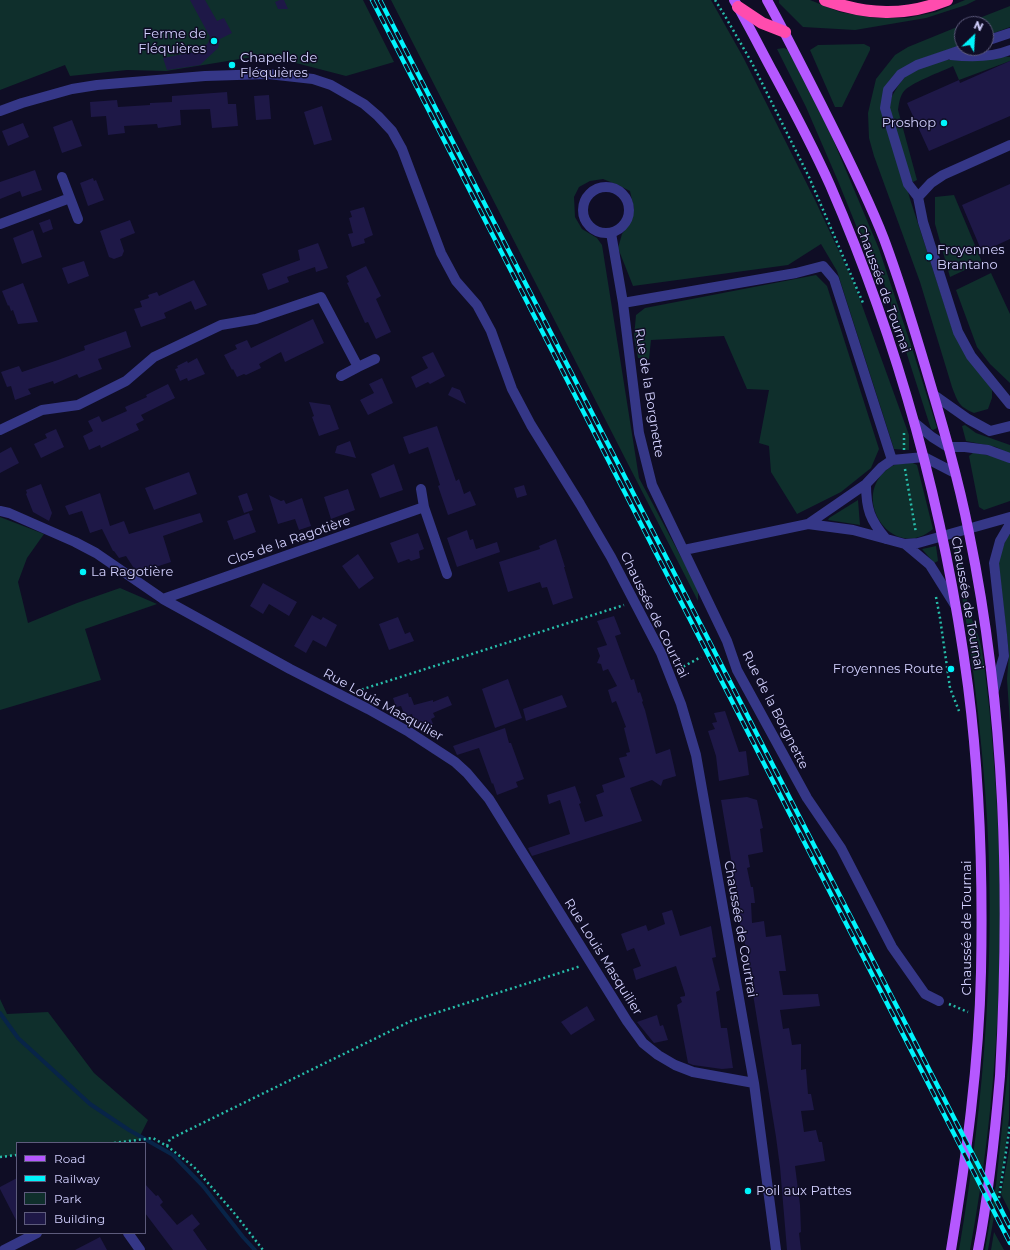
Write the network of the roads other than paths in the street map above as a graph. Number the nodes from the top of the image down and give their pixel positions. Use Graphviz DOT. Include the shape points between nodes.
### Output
graph roads {
  1 [pos="767,0"];
  2 [pos="825,0"];
  3 [pos="947,0"];
  4 [pos="736,3"];
  5 [pos="785,32"];
  6 [pos="1010,33"];
  7 [pos="994,39"];
  8 [pos="1010,50"];
  9 [pos="954,52"];
  10 [pos="949,54"];
  11 [pos="0,111"];
  12 [pos="1010,145"];
  13 [pos="62,177"];
  14 [pos="918,197"];
  15 [pos="70,198"];
  16 [pos="78,218"];
  17 [pos="0,224"];
  18 [pos="611,233"];
  19 [pos="623,303"];
  20 [pos="375,359"];
  21 [pos="358,367"];
  22 [pos="341,376"];
  23 [pos="934,395"];
  24 [pos="1010,404"];
  25 [pos="915,423"];
  26 [pos="1010,426"];
  27 [pos="0,430"];
  28 [pos="948,446"];
  29 [pos="924,457"];
  30 [pos="1010,458"];
  31 [pos="892,460"];
  32 [pos="955,474"];
  33 [pos="866,484"];
  34 [pos="421,488"];
  35 [pos="424,507"];
  36 [pos="0,511"];
  37 [pos="1010,517"];
  38 [pos="808,524"];
  39 [pos="1010,524"];
  40 [pos="968,529"];
  41 [pos="943,536"];
  42 [pos="886,539"];
  43 [pos="905,544"];
  44 [pos="684,550"];
  45 [pos="447,574"];
  46 [pos="163,599"];
  47 [pos="955,605"];
  48 [pos="994,690"];
  49 [pos="939,1000"];
  50 [pos="754,1083"];
  51 [pos="35,1234"];
  52 [pos="129,1234"];
  53 [pos="4,1250"];
  54 [pos="140,1250"];
  55 [pos="776,1250"];
  56 [pos="951,1250"];
  57 [pos="978,1250"];
  1 -- 5 [label="main road, Chaussée de Tournai"];
  2 -- 3 [label="highway" via="878,13 911,11"];
  4 -- 5 [label="highway" via="762,23"];
  4 -- 25 [label="main road, Chaussée de Tournai" via="829,183 860,260"];
  5 -- 23 [label="main road, Chaussée de Tournai" via="859,179 880,229 900,284"];
  6 -- 7 [label="street"];
  8 -- 10 [label="street" via="966,57"];
  9 -- 10 [label="street"];
  10 -- 14 [label="street" via="917,65 901,74 888,90 885,108 908,184"];
  11 -- 50 [label="street, Chaussée de Courtrai" via="72,89 97,85 256,74 280,75 331,85 364,104 392,131 402,148 441,253 456,281 481,312 491,331 512,389 607,550 661,653 681,704 696,755"];
  12 -- 14 [label="street" via="943,175"];
  13 -- 15 [label="street"];
  14 -- 24 [label="street" via="958,332 971,356"];
  15 -- 16 [label="street"];
  15 -- 17 [label="street"];
  18 -- 18 [label="street" via="622,227 628,219 630,207 627,198 620,191 604,187 594,190 589,195 584,205 584,214 594,230"];
  18 -- 19 [label="street, Rue de la Borgnette"];
  19 -- 31 [label="street" via="823,266 834,279"];
  19 -- 44 [label="street, Rue de la Borgnette" via="640,433 652,485"];
  20 -- 21 [label="street"];
  21 -- 22 [label="street"];
  21 -- 27 [label="street" via="321,297 256,319 221,325 154,357 126,381 78,405 42,410"];
  23 -- 26 [label="street" via="990,431"];
  23 -- 28 [label="main road, Chaussée de Tournai"];
  25 -- 28 [label="street"];
  25 -- 29 [label="main road, Chaussée de Tournai"];
  28 -- 30 [label="street" via="988,450"];
  28 -- 32 [label="main road, Chaussée de Tournai"];
  29 -- 31 [label="street"];
  29 -- 32 [label="street"];
  29 -- 41 [label="main road, Chaussée de Tournai"];
  31 -- 33 [label="street"];
  32 -- 40 [label="main road, Chaussée de Tournai"];
  33 -- 38 [label="street"];
  33 -- 42 [label="street" via="868,510 874,525"];
  34 -- 35 [label="street"];
  35 -- 45 [label="street"];
  35 -- 46 [label="street, Clos de la Ragotière"];
  36 -- 46 [label="street, Rue Louis Masquilier" via="89,549"];
  37 -- 40 [label="street"];
  38 -- 42 [label="street" via="853,530"];
  38 -- 44 [label="street"];
  39 -- 48 [label="street" via="1000,542 994,563 1004,656"];
  40 -- 41 [label="street"];
  40 -- 48 [label="main road, Chaussée de Tournai"];
  41 -- 43 [label="street"];
  41 -- 47 [label="main road, Chaussée de Tournai"];
  42 -- 43 [label="street"];
  43 -- 47 [label="street" via="930,565"];
  44 -- 49 [label="street, Rue de la Borgnette" via="727,641 737,670 807,798 841,848 892,947 925,994"];
  46 -- 50 [label="street, Rue Louis Masquilier" via="346,697 450,758 489,799 643,1043 675,1065 693,1072"];
  47 -- 56 [label="main road, Chaussée de Tournai" via="968,687 978,795 981,966 974,1083"];
  48 -- 57 [label="main road, Chaussée de Tournai" via="1000,731 1008,864 1006,1008 993,1146"];
  50 -- 55 [label="street, Chaussée de Courtrai"];
  51 -- 53 [label="street"];
  52 -- 54 [label="street"];
}
